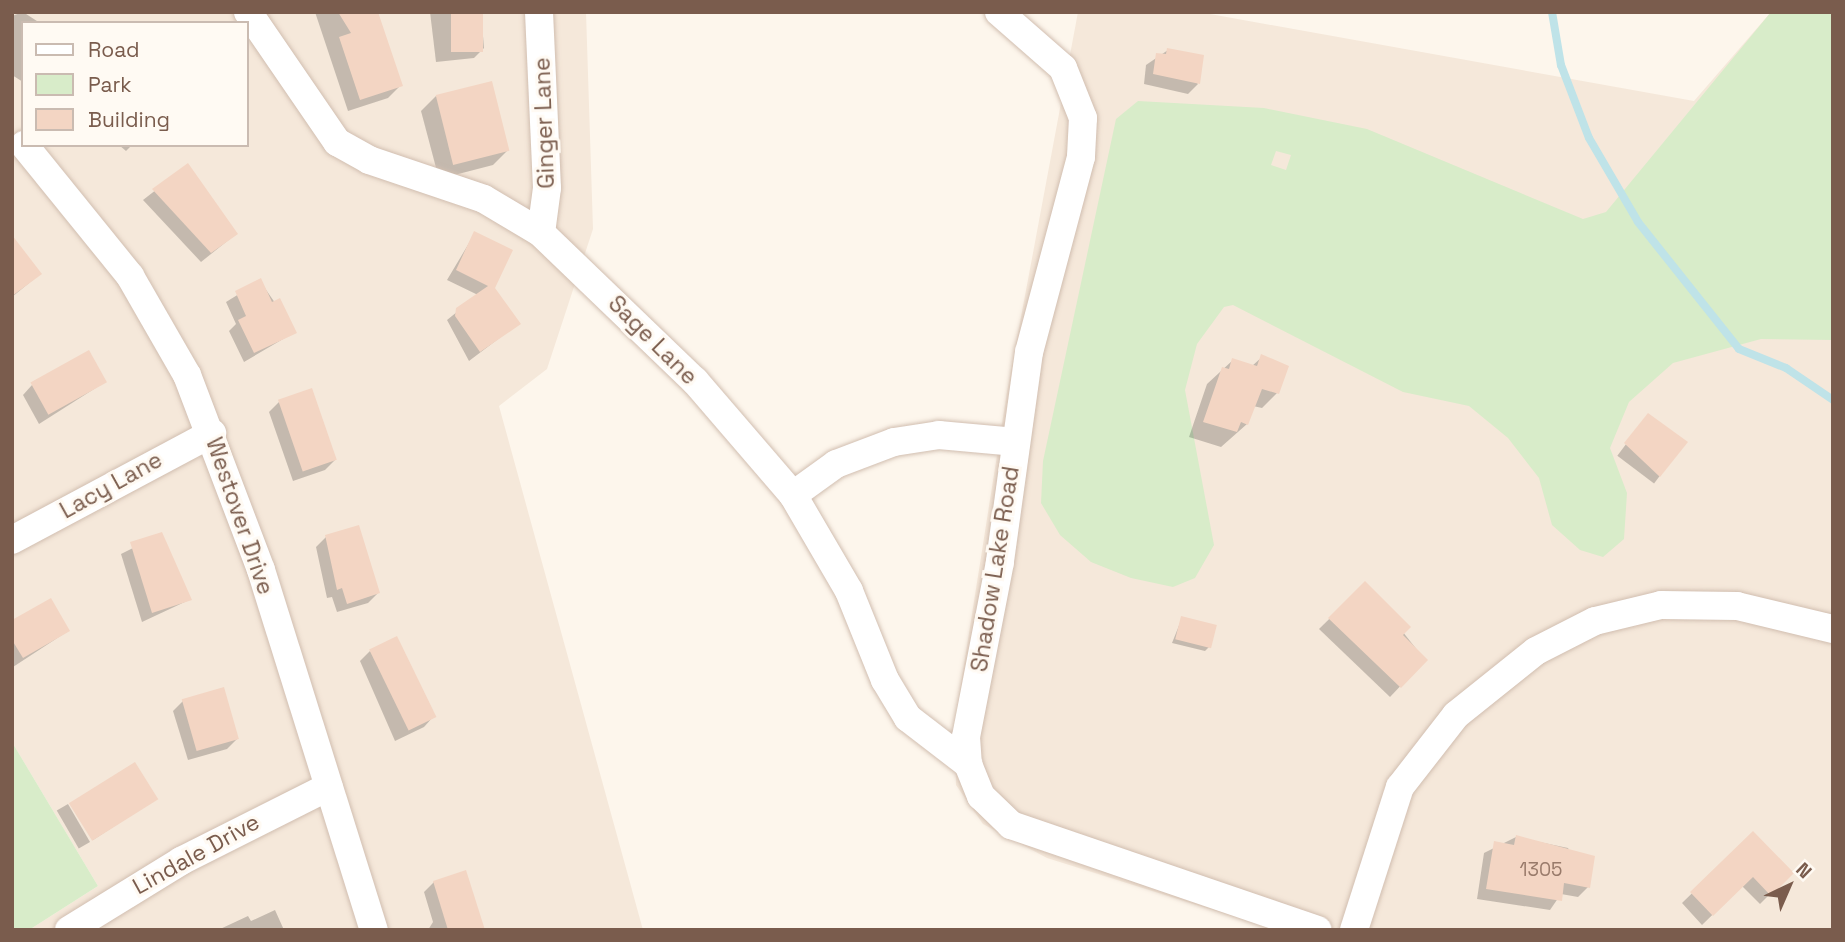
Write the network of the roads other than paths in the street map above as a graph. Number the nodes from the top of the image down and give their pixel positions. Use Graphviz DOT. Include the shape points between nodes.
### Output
graph roads {
  1 [pos="248,12"];
  2 [pos="539,12"];
  3 [pos="999,12"];
  4 [pos="25,147"];
  5 [pos="541,233"];
  6 [pos="212,433"];
  7 [pos="1016,442"];
  8 [pos="793,495"];
  9 [pos="12,540"];
  10 [pos="1833,629"];
  11 [pos="968,764"];
  12 [pos="328,787"];
  13 [pos="69,930"];
  14 [pos="374,930"];
  15 [pos="1318,930"];
  16 [pos="1354,930"];
  1 -- 5 [label="street, Sage Lane" via="337,142 369,160 484,199"];
  2 -- 5 [label="street, Ginger Lane" via="547,188"];
  3 -- 7 [label="street, Shadow Lake Road" via="1063,68 1083,118 1081,157 1029,352"];
  4 -- 6 [label="street, Westover Drive" via="102,236 157,316"];
  5 -- 8 [label="street, Sage Lane" via="695,381"];
  6 -- 9 [label="street, Lacy Lane"];
  6 -- 12 [label="street, Westover Drive"];
  7 -- 8 [label="street" via="939,435 894,442 836,464"];
  7 -- 11 [label="street, Shadow Lake Road" via="967,737"];
  8 -- 11 [label="street, Sage Lane" via="849,591 898,703 926,737"];
  10 -- 16 [label="street" via="1737,606 1661,605 1595,621 1536,651 1456,715 1418,761 1386,818"];
  11 -- 15 [label="street, Shadow Lake Road" via="981,796 1012,825"];
  12 -- 13 [label="street, Lindale Drive" via="181,860"];
  12 -- 14 [label="street, Westover Drive"];
}
